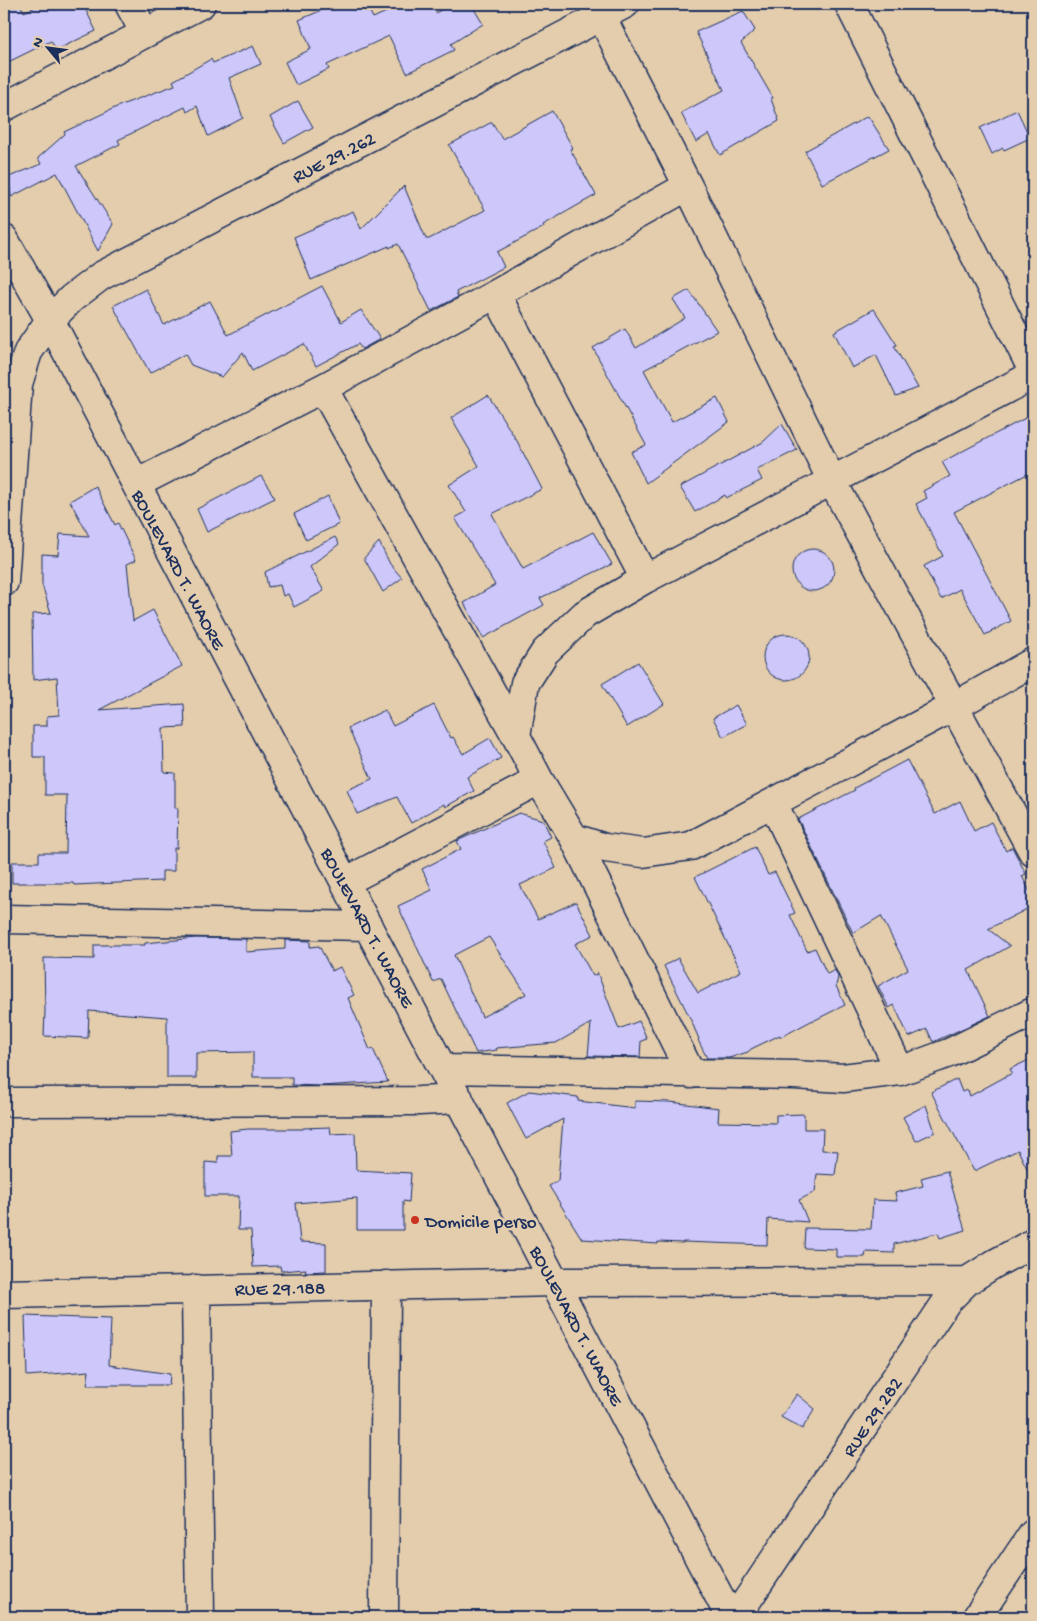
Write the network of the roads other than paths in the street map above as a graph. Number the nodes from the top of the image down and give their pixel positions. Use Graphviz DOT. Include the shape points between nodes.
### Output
graph roads {
  1 [pos="129,4"];
  2 [pos="201,4"];
  3 [pos="625,4"];
  4 [pos="849,4"];
  5 [pos="598,10"];
  6 [pos="145,33"];
  7 [pos="4,107"];
  8 [pos="688,186"];
  9 [pos="4,239"];
  10 [pos="496,294"];
  11 [pos="50,320"];
  12 [pos="1033,373"];
  13 [pos="323,388"];
  14 [pos="832,481"];
  15 [pos="136,484"];
  16 [pos="645,580"];
  17 [pos="4,582"];
  18 [pos="1033,662"];
  19 [pos="955,706"];
  20 [pos="516,736"];
  21 [pos="539,780"];
  22 [pos="773,802"];
  23 [pos="574,838"];
  24 [pos="1033,852"];
  25 [pos="345,882"];
  26 [pos="4,918"];
  27 [pos="368,926"];
  28 [pos="1033,1012"];
  29 [pos="444,1069"];
  30 [pos="900,1071"];
  31 [pos="691,1074"];
  32 [pos="459,1098"];
  33 [pos="4,1102"];
  34 [pos="1033,1243"];
  35 [pos="967,1281"];
  36 [pos="556,1282"];
  37 [pos="386,1285"];
  38 [pos="196,1289"];
  39 [pos="4,1294"];
  40 [pos="1033,1533"];
  41 [pos="200,1617"];
  42 [pos="384,1617"];
  43 [pos="730,1617"];
  44 [pos="736,1617"];
  45 [pos="977,1617"];
  1 -- 6 [label="street"];
  2 -- 6 [label="street"];
  3 -- 5 [label="street, RUE 29.262"];
  4 -- 12 [label="street"];
  5 -- 8 [label="street"];
  5 -- 11 [label="street, RUE 29.262" via="101,276"];
  6 -- 7 [label="street"];
  8 -- 10 [label="street"];
  8 -- 14 [label="street"];
  9 -- 11 [label="street, BOULEVARD T. WAORE"];
  10 -- 13 [label="street"];
  10 -- 16 [label="street"];
  11 -- 15 [label="street, BOULEVARD T. WAORE"];
  11 -- 17 [label="street, RUE 29.262" via="28,352 18,384"];
  12 -- 14 [label="street"];
  13 -- 15 [label="street"];
  13 -- 20 [label="street"];
  14 -- 16 [label="street"];
  14 -- 19 [label="street"];
  15 -- 25 [label="street, BOULEVARD T. WAORE"];
  16 -- 20 [label="street" via="584,614 544,652 525,683"];
  18 -- 19 [label="street"];
  19 -- 22 [label="street"];
  19 -- 24 [label="street"];
  20 -- 21 [label="street"];
  21 -- 23 [label="street"];
  21 -- 25 [label="street"];
  22 -- 23 [label="street" via="691,846 643,853 605,848"];
  22 -- 30 [label="street"];
  23 -- 31 [label="street"];
  25 -- 27 [label="street, BOULEVARD T. WAORE"];
  26 -- 27 [label="street"];
  27 -- 29 [label="street, BOULEVARD T. WAORE"];
  28 -- 30 [label="street" via="949,1053"];
  29 -- 31 [label="street"];
  29 -- 32 [label="street, BOULEVARD T. WAORE"];
  30 -- 31 [label="street" via="842,1078"];
  32 -- 33 [label="street" via="409,1101"];
  32 -- 36 [label="street, BOULEVARD T. WAORE"];
  34 -- 35 [label="street, RUE 29.282"];
  35 -- 36 [label="street, RUE 29.188"];
  35 -- 44 [label="street, RUE 29.282" via="947,1301"];
  36 -- 37 [label="street, RUE 29.188"];
  36 -- 43 [label="street, BOULEVARD T. WAORE"];
  37 -- 38 [label="street, RUE 29.188"];
  37 -- 42 [label="street"];
  38 -- 39 [label="street, RUE 29.188"];
  38 -- 41 [label="street"];
  40 -- 45 [label="street"];
}
